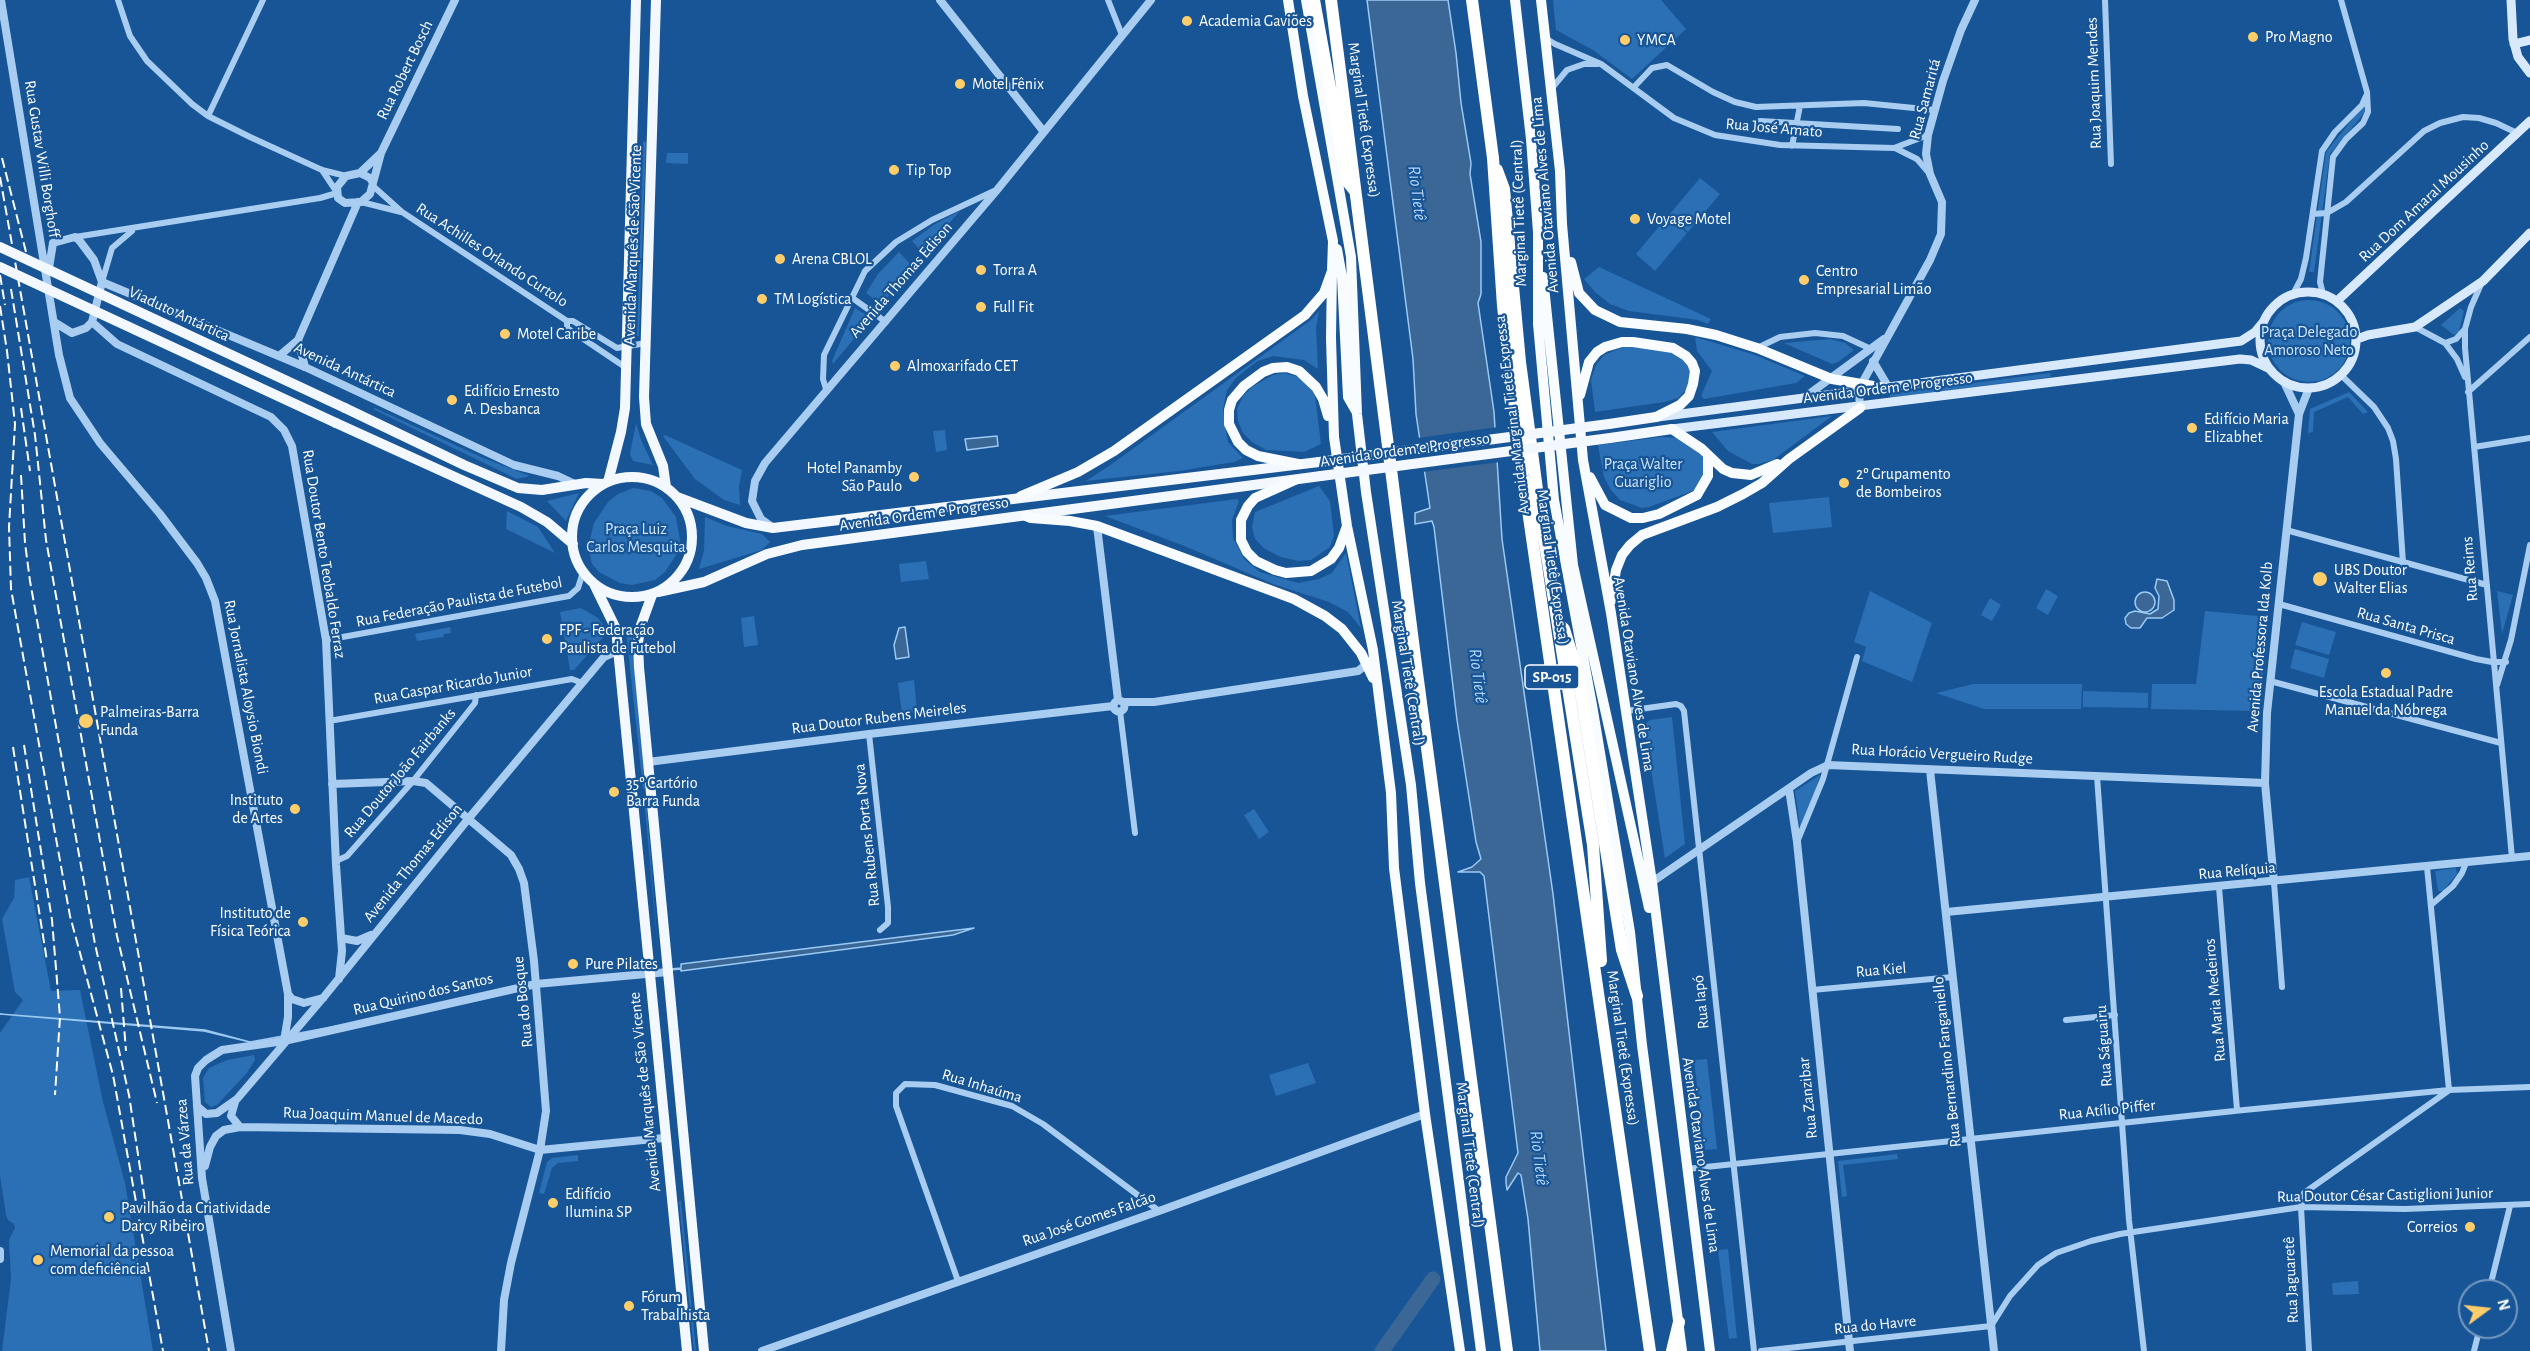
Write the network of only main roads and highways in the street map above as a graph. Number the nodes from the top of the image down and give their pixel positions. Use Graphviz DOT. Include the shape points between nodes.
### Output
graph roads {
  1 [pos="636,0"];
  2 [pos="656,0"];
  3 [pos="1288,0"];
  4 [pos="1306,0"];
  5 [pos="1314,0"];
  6 [pos="1331,0"];
  7 [pos="1472,0"];
  8 [pos="1515,0"];
  9 [pos="1541,0"];
  10 [pos="2511,0"];
  11 [pos="2530,40"];
  12 [pos="2514,44"];
  13 [pos="2530,73"];
  14 [pos="2530,121"];
  15 [pos="1492,158"];
  16 [pos="1358,195"];
  17 [pos="1562,224"];
  18 [pos="1538,232"];
  19 [pos="2530,233"];
  20 [pos="1333,241"];
  21 [pos="0,247"];
  22 [pos="0,267"];
  23 [pos="1332,271"];
  24 [pos="2337,301"];
  25 [pos="2264,321"];
  26 [pos="2356,339"];
  27 [pos="2270,369"];
  28 [pos="1860,388"];
  29 [pos="1887,388"];
  30 [pos="1577,404"];
  31 [pos="345,408"];
  32 [pos="1860,408"];
  33 [pos="1357,414"];
  34 [pos="1656,417"];
  35 [pos="1672,429"];
  36 [pos="1334,437"];
  37 [pos="1708,457"];
  38 [pos="1789,459"];
  39 [pos="1583,460"];
  40 [pos="1298,464"];
  41 [pos="1295,480"];
  42 [pos="606,483"];
  43 [pos="666,487"];
  44 [pos="1021,496"];
  45 [pos="677,497"];
  46 [pos="1026,516"];
  47 [pos="1347,526"];
  48 [pos="573,544"];
  49 [pos="594,584"];
  50 [pos="655,594"];
  51 [pos="1611,613"];
  52 [pos="1556,621"];
  53 [pos="1378,692"];
  54 [pos="1656,928"];
  55 [pos="1598,989"];
  56 [pos="1636,996"];
  57 [pos="1679,1322"];
  58 [pos="687,1351"];
  59 [pos="705,1351"];
  60 [pos="1460,1351"];
  61 [pos="1481,1351"];
  62 [pos="1508,1351"];
  63 [pos="1650,1351"];
  64 [pos="1672,1351"];
  65 [pos="1682,1351"];
  66 [pos="1710,1351"];
  1 -- 42 [label="main road, Avenida Marquês de São Vicente" via="625,408"];
  2 -- 43 [label="main road, Avenida Marquês de São Vicente" via="644,397 646,424 663,466"];
  3 -- 20 [label="highway"];
  4 -- 33 [label="highway, Marginal Tietê (Central)" via="1351,257"];
  5 -- 16 [label="highway" via="1347,181"];
  6 -- 16 [label="highway, Marginal Tietê (Expressa)"];
  7 -- 15 [label="highway, Marginal Tietê (Expressa) / SP-015"];
  8 -- 18 [label="highway, Marginal Tietê (Central)"];
  9 -- 17 [label="highway, Avenida Otaviano Alves de Lima"];
  10 -- 12 [label="main road"];
  11 -- 12 [label="main road"];
  12 -- 13 [label="main road"];
  14 -- 24 [label="main road, Rua Dom Amaral Mousinho"];
  15 -- 52 [label="highway, Avenida Marginal Tietê Expressa / SP-015" via="1504,189 1520,362"];
  15 -- 55 [label="highway, Marginal Tietê (Expressa) / SP-015" via="1503,306 1522,464"];
  16 -- 62 [label="highway, Marginal Tietê (Expressa)"];
  17 -- 28 [label="highway" via="1579,292 1606,317 1632,325 1687,329 1757,348"];
  17 -- 30 [label="highway, Avenida Otaviano Alves de Lima"];
  18 -- 54 [label="highway" via="1573,565 1637,859"];
  18 -- 56 [label="highway, Marginal Tietê (Central)" via="1538,324 1554,500 1630,932"];
  19 -- 26 [label="main road, Rua Reims" via="2483,281 2415,327"];
  20 -- 23 [label="highway"];
  20 -- 33 [label="highway" via="1340,254 1348,397"];
  21 -- 31 [label="main road, Viaduto Antártica, bridge"];
  22 -- 48 [label="main road, Viaduto Antártica, bridge" via="528,511"];
  23 -- 36 [label="highway"];
  23 -- 44 [label="highway" via="1314,306 1273,338 1097,462"];
  24 -- 25 [label="main road" via="2313,292 2293,294 2276,304"];
  24 -- 26 [label="main road" via="2353,322"];
  25 -- 27 [label="main road" via="2260,346"];
  25 -- 29 [label="main road, Avenida Ordem e Progresso" via="2241,341"];
  26 -- 27 [label="main road" via="2352,359 2332,382 2310,388 2284,382"];
  27 -- 32 [label="main road, Avenida Ordem e Progresso" via="2240,359"];
  28 -- 29 [label="highway"];
  28 -- 34 [label="main road, Avenida Ordem e Progresso" via="1802,400"];
  30 -- 34 [label="highway" via="1589,362 1597,352 1622,342 1673,348 1692,363 1693,384 1680,405"];
  30 -- 39 [label="highway, Avenida Otaviano Alves de Lima"];
  31 -- 42 [label="main road, Avenida Antártica" via="518,488 542,490"];
  32 -- 35 [label="main road, Avenida Ordem e Progresso"];
  32 -- 38 [label="highway"];
  33 -- 61 [label="highway, Marginal Tietê (Central)" via="1411,785 1420,883"];
  34 -- 40 [label="main road, Avenida Ordem e Progresso, bridge"];
  35 -- 37 [label="highway"];
  35 -- 41 [label="main road, Avenida Ordem e Progresso, bridge"];
  36 -- 40 [label="highway" via="1320,392 1299,371 1273,368 1244,386 1228,410 1233,436 1258,456"];
  36 -- 47 [label="highway"];
  37 -- 38 [label="highway" via="1723,469 1751,475"];
  37 -- 39 [label="highway" via="1708,476 1697,495 1659,514 1631,518 1605,505"];
  38 -- 51 [label="highway" via="1743,494 1654,529 1630,545 1616,570"];
  39 -- 51 [label="highway, Avenida Otaviano Alves de Lima"];
  40 -- 44 [label="main road, Avenida Ordem e Progresso"];
  41 -- 46 [label="main road, Avenida Ordem e Progresso"];
  41 -- 47 [label="highway" via="1256,498 1240,520 1241,540 1256,561 1286,573 1311,571 1331,559"];
  42 -- 43 [label="main road" via="623,477 643,478"];
  42 -- 48 [label="main road" via="585,499 579,509 573,526"];
  43 -- 45 [label="main road"];
  44 -- 45 [label="main road, Avenida Ordem e Progresso" via="773,528"];
  45 -- 50 [label="main road" via="689,517 692,550 680,575"];
  46 -- 50 [label="main road, Avenida Ordem e Progresso" via="802,545 767,554 697,584"];
  46 -- 53 [label="highway" via="1097,526 1294,599 1341,629 1367,664"];
  47 -- 53 [label="highway" via="1368,615"];
  48 -- 49 [label="main road" via="583,572"];
  49 -- 50 [label="main road" via="622,597"];
  49 -- 58 [label="main road, Avenida Marquês de São Vicente" via="616,629"];
  50 -- 59 [label="main road, Avenida Marquês de São Vicente" via="642,619 638,643"];
  51 -- 54 [label="highway, Avenida Otaviano Alves de Lima"];
  52 -- 55 [label="highway, Avenida Marginal Tietê Expressa / SP-015" via="1593,845 1602,970"];
  52 -- 56 [label="highway" via="1564,629 1578,674 1622,950"];
  53 -- 60 [label="highway" via="1391,793 1394,868"];
  54 -- 66 [label="highway, Avenida Otaviano Alves de Lima"];
  55 -- 63 [label="highway, Marginal Tietê (Expressa) / SP-015"];
  56 -- 57 [label="highway, Marginal Tietê (Central)"];
  57 -- 64 [label="highway"];
  57 -- 65 [label="highway, Marginal Tietê (Central)"];
}
